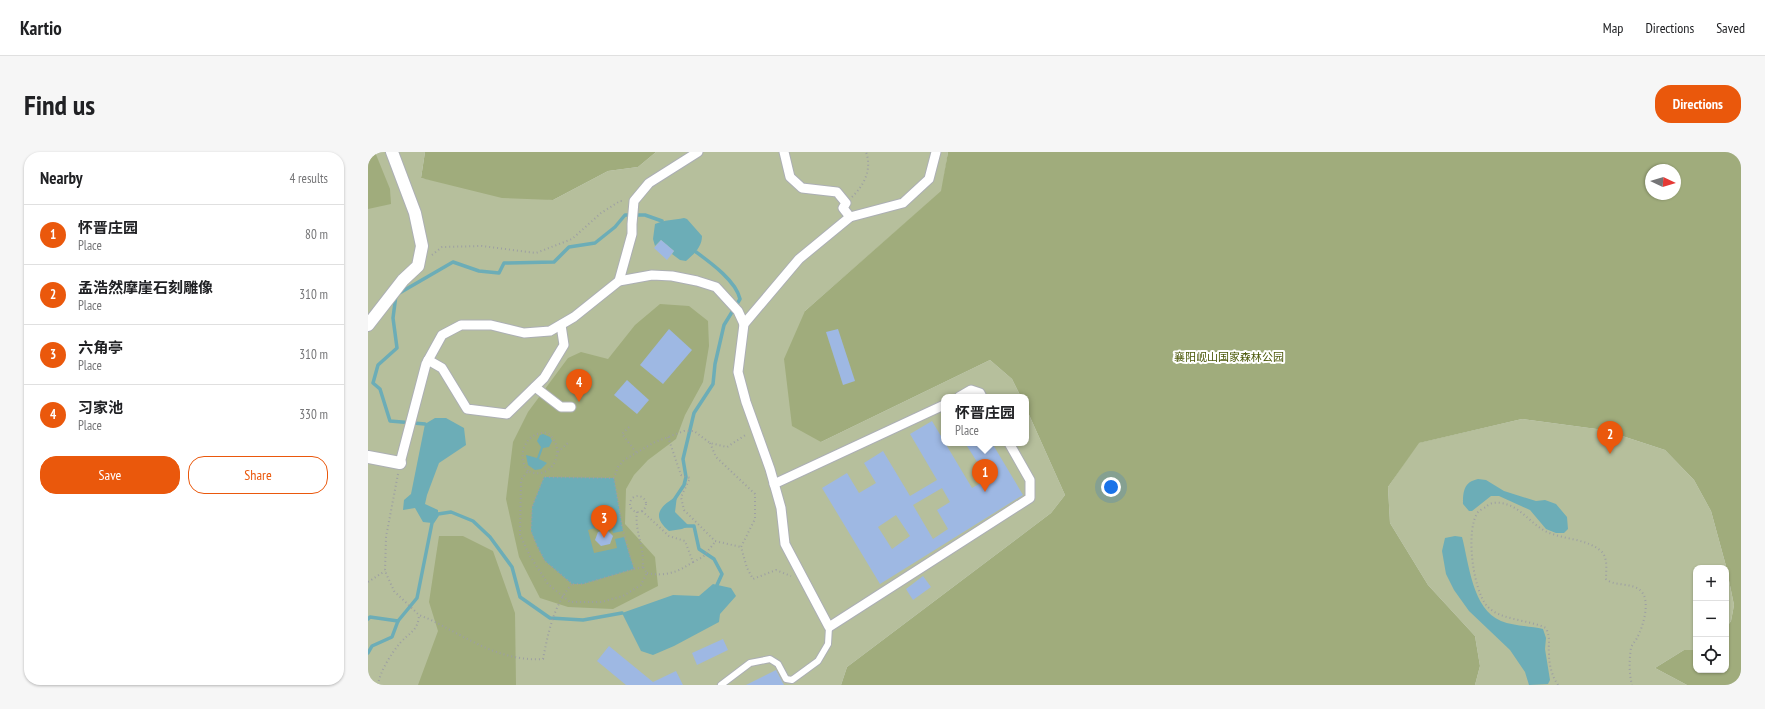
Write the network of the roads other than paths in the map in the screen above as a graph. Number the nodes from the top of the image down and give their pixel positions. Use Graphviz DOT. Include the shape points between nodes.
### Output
graph roads {
  1 [pos="392,152"];
  2 [pos="698,152"];
  3 [pos="784,152"];
  4 [pos="936,152"];
  5 [pos="850,217"];
  6 [pos="619,281"];
  7 [pos="744,324"];
  8 [pos="368,325"];
  9 [pos="561,325"];
  10 [pos="428,360"];
  11 [pos="535,387"];
  12 [pos="964,394"];
  13 [pos="980,394"];
  14 [pos="941,406"];
  15 [pos="571,407"];
  16 [pos="1011,446"];
  17 [pos="368,457"];
  18 [pos="400,463"];
  19 [pos="774,484"];
  20 [pos="829,627"];
  21 [pos="794,682"];
  22 [pos="721,685"];
  1 -- 8 [label="street" via="415,213 422,246 418,266 403,280"];
  2 -- 6 [label="street" via="649,182 634,204 632,234"];
  3 -- 5 [label="street" via="790,177 802,188 836,192 846,203 843,208"];
  4 -- 5 [label="street" via="929,180 903,203"];
  5 -- 7 [label="street" via="799,259"];
  6 -- 7 [label="street" via="652,275 684,278 716,287 738,311"];
  6 -- 9 [label="street"];
  7 -- 19 [label="street" via="738,372"];
  9 -- 10 [label="street" via="550,331 524,333 491,325 461,325 442,335"];
  9 -- 11 [label="street" via="564,345 544,378"];
  10 -- 11 [label="street" via="442,368 467,409 507,414"];
  10 -- 18 [label="street"];
  11 -- 15 [label="street" via="561,407"];
  12 -- 13 [label="street" via="971,390"];
  14 -- 19 [label="street"];
  16 -- 20 [label="street" via="1030,480 1030,498"];
  17 -- 18 [label="street"];
  19 -- 20 [label="street" via="781,508 785,544"];
  20 -- 21 [label="lane" via="828,644 818,661"];
  21 -- 22 [label="lane" via="786,678 778,664 770,659 750,663"];
}
